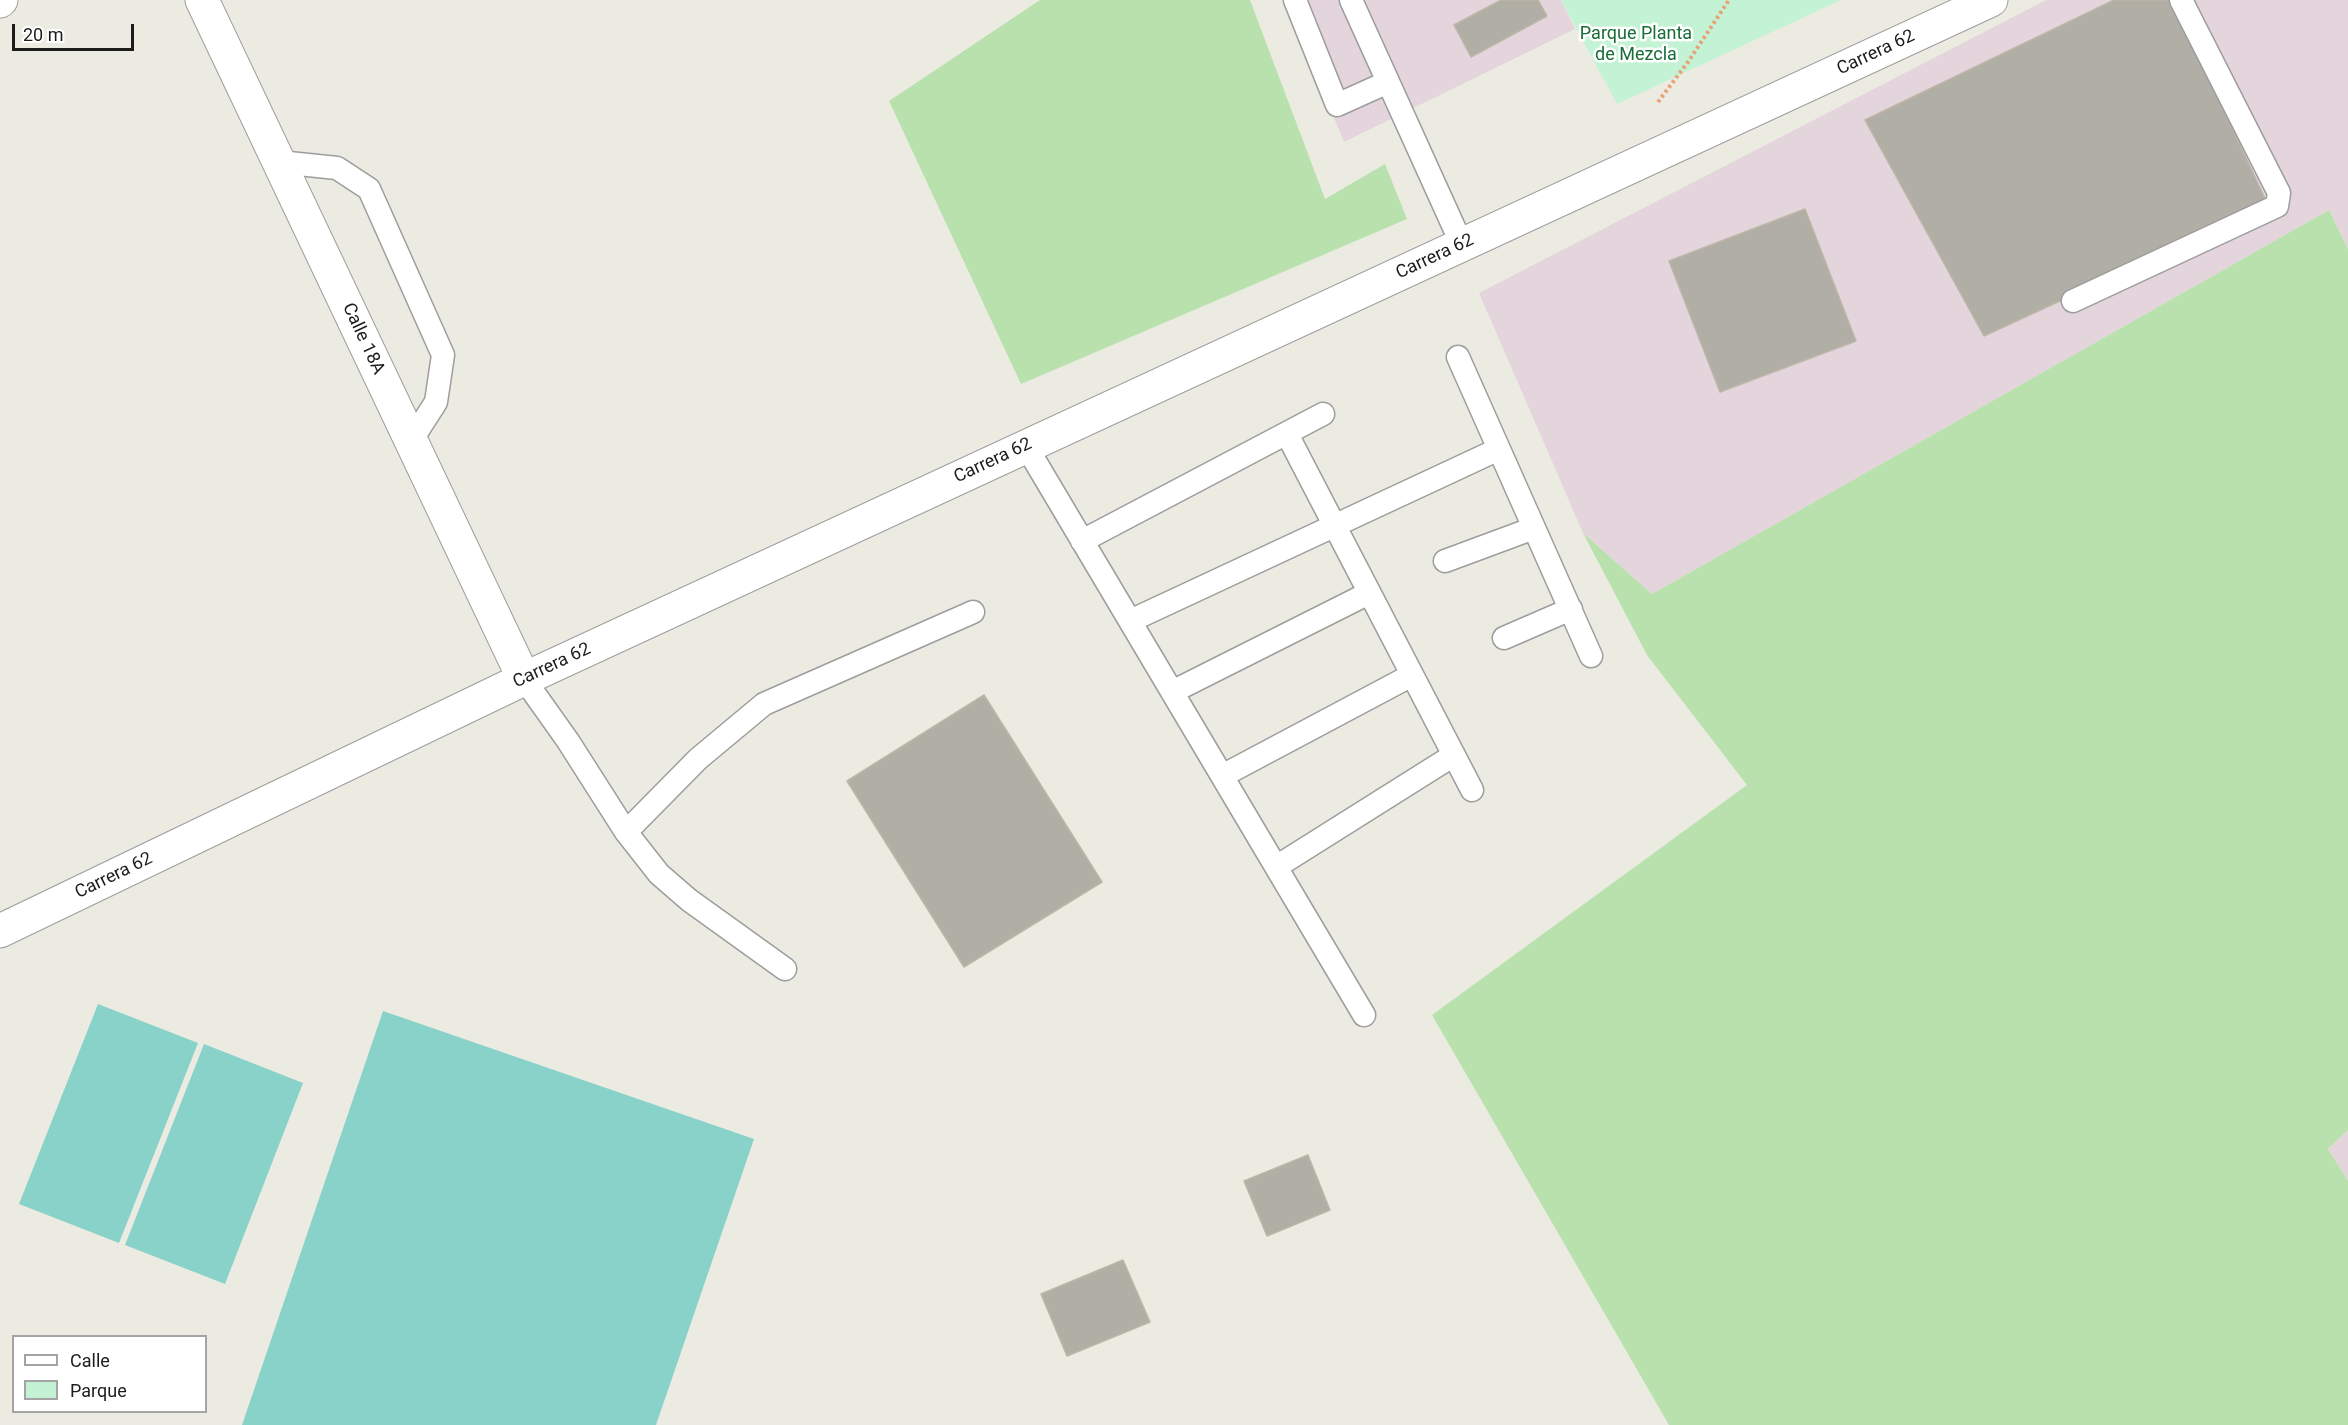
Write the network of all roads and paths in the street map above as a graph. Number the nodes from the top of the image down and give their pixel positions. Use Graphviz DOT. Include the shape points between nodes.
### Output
graph roads {
  1 [pos="202,0"];
  2 [pos="1295,0"];
  3 [pos="1351,0"];
  4 [pos="1729,0"];
  5 [pos="1991,0"];
  6 [pos="2181,0"];
  7 [pos="1388,82"];
  8 [pos="1658,102"];
  9 [pos="279,162"];
  10 [pos="1462,245"];
  11 [pos="2073,301"];
  12 [pos="1458,357"];
  13 [pos="1323,414"];
  14 [pos="1287,434"];
  15 [pos="411,441"];
  16 [pos="1026,446"];
  17 [pos="1499,449"];
  18 [pos="1335,526"];
  19 [pos="1534,528"];
  20 [pos="1082,541"];
  21 [pos="1444,561"];
  22 [pos="1370,592"];
  23 [pos="1571,609"];
  24 [pos="973,612"];
  25 [pos="1130,621"];
  26 [pos="1504,638"];
  27 [pos="1591,656"];
  28 [pos="1412,675"];
  29 [pos="524,679"];
  30 [pos="1172,692"];
  31 [pos="1454,755"];
  32 [pos="1222,776"];
  33 [pos="1472,790"];
  34 [pos="626,832"];
  35 [pos="1276,867"];
  36 [pos="0,931"];
  37 [pos="785,969"];
  38 [pos="1364,1015"];
  1 -- 9 [label="street, Calle 18A"];
  2 -- 7 [label="lane" via="1337,105"];
  3 -- 7 [label="lane"];
  4 -- 8 [label="path"];
  5 -- 10 [label="street, Carrera 62"];
  6 -- 11 [label="lane" via="2280,200 2277,206"];
  7 -- 10 [label="lane"];
  9 -- 15 [label="street, Calle 18A"];
  9 -- 15 [label="lane" via="337,168 369,189 443,355 436,402"];
  10 -- 16 [label="street, Carrera 62"];
  12 -- 17 [label="lane"];
  13 -- 14 [label="lane"];
  14 -- 18 [label="lane"];
  14 -- 20 [label="lane"];
  15 -- 29 [label="street, Calle 18A"];
  16 -- 20 [label="lane"];
  16 -- 29 [label="street, Carrera 62"];
  17 -- 18 [label="lane"];
  17 -- 19 [label="lane"];
  18 -- 22 [label="lane"];
  18 -- 25 [label="lane"];
  19 -- 21 [label="lane"];
  19 -- 23 [label="lane"];
  20 -- 25 [label="lane"];
  22 -- 28 [label="lane"];
  22 -- 30 [label="lane"];
  23 -- 26 [label="lane"];
  23 -- 27 [label="lane"];
  24 -- 34 [label="lane" via="765,704 698,759"];
  25 -- 30 [label="lane"];
  28 -- 31 [label="lane"];
  28 -- 32 [label="lane"];
  29 -- 34 [label="lane"];
  29 -- 36 [label="street, Carrera 62"];
  30 -- 32 [label="lane"];
  31 -- 33 [label="lane"];
  31 -- 35 [label="lane"];
  32 -- 35 [label="lane"];
  34 -- 37 [label="lane" via="659,874 689,900"];
  35 -- 38 [label="lane"];
}
